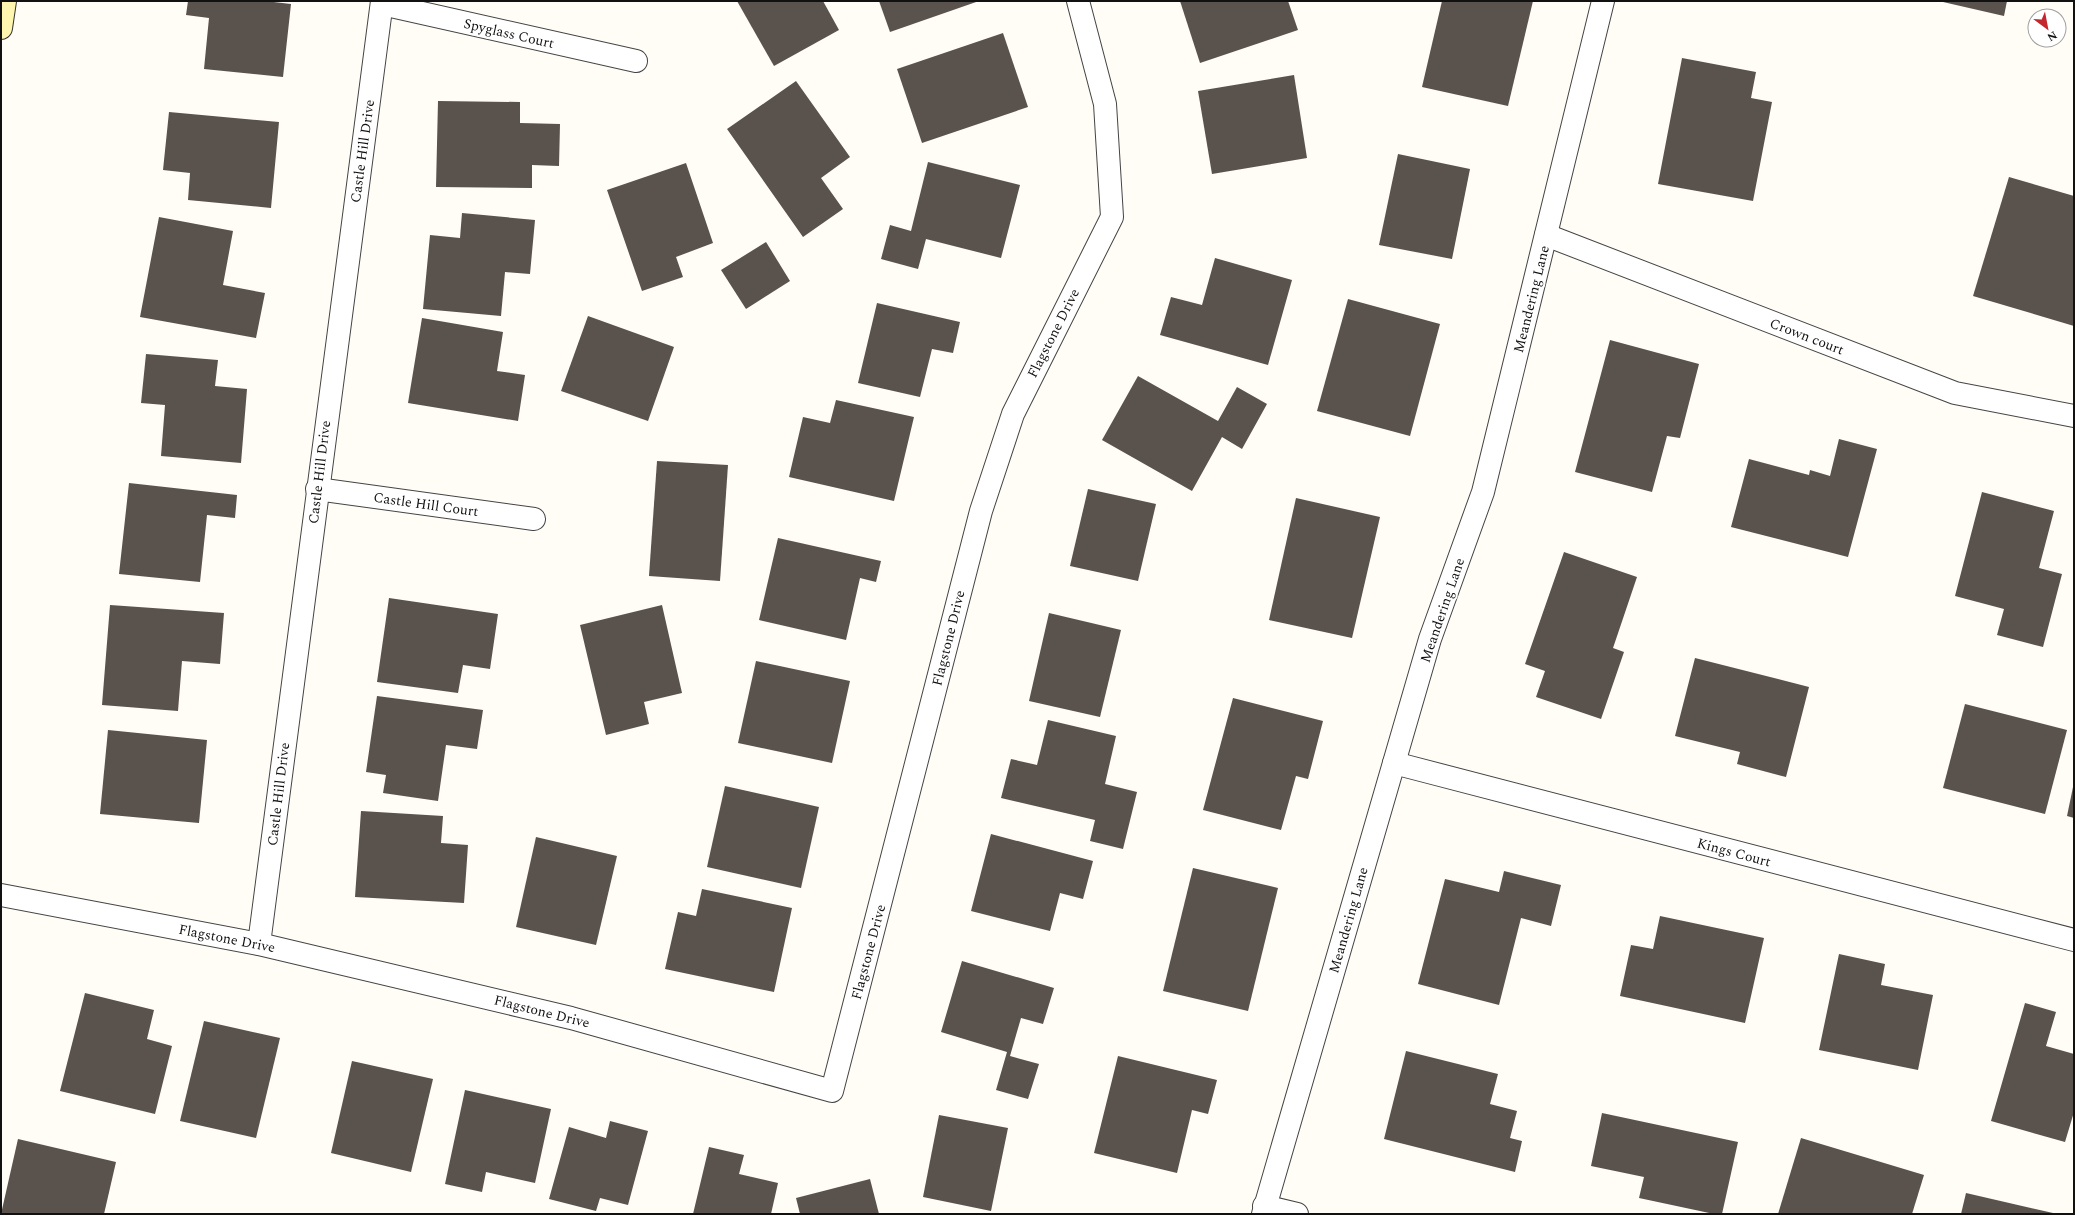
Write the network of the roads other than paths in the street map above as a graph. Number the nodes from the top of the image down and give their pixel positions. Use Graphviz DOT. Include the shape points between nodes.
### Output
graph roads {
  1 [pos="5,1"];
  2 [pos="1078,1"];
  3 [pos="1603,1"];
  4 [pos="382,2"];
  5 [pos="1,28"];
  6 [pos="636,61"];
  7 [pos="1546,235"];
  8 [pos="2074,416"];
  9 [pos="317,489"];
  10 [pos="534,519"];
  11 [pos="1394,763"];
  12 [pos="1,895"];
  13 [pos="2074,940"];
  14 [pos="259,944"];
  15 [pos="1263,1210"];
  16 [pos="1296,1214"];
  1 -- 5 [label="main road"];
  2 -- 14 [label="street, Flagstone Drive" via="1105,104 1112,217 1013,414 984,504 832,1091 572,1018"];
  3 -- 7 [label="street, Meandering Lane"];
  4 -- 6 [label="street, Spyglass Court"];
  4 -- 9 [label="street, Castle Hill Drive"];
  7 -- 8 [label="street, Crown court" via="1954,393"];
  7 -- 11 [label="street, Meandering Lane" via="1484,492 1430,639"];
  9 -- 10 [label="street, Castle Hill Court"];
  9 -- 14 [label="street, Castle Hill Drive"];
  11 -- 13 [label="street, Kings Court"];
  11 -- 15 [label="street, Meandering Lane"];
  12 -- 14 [label="street, Flagstone Drive"];
  15 -- 16 [label="street"];
}
